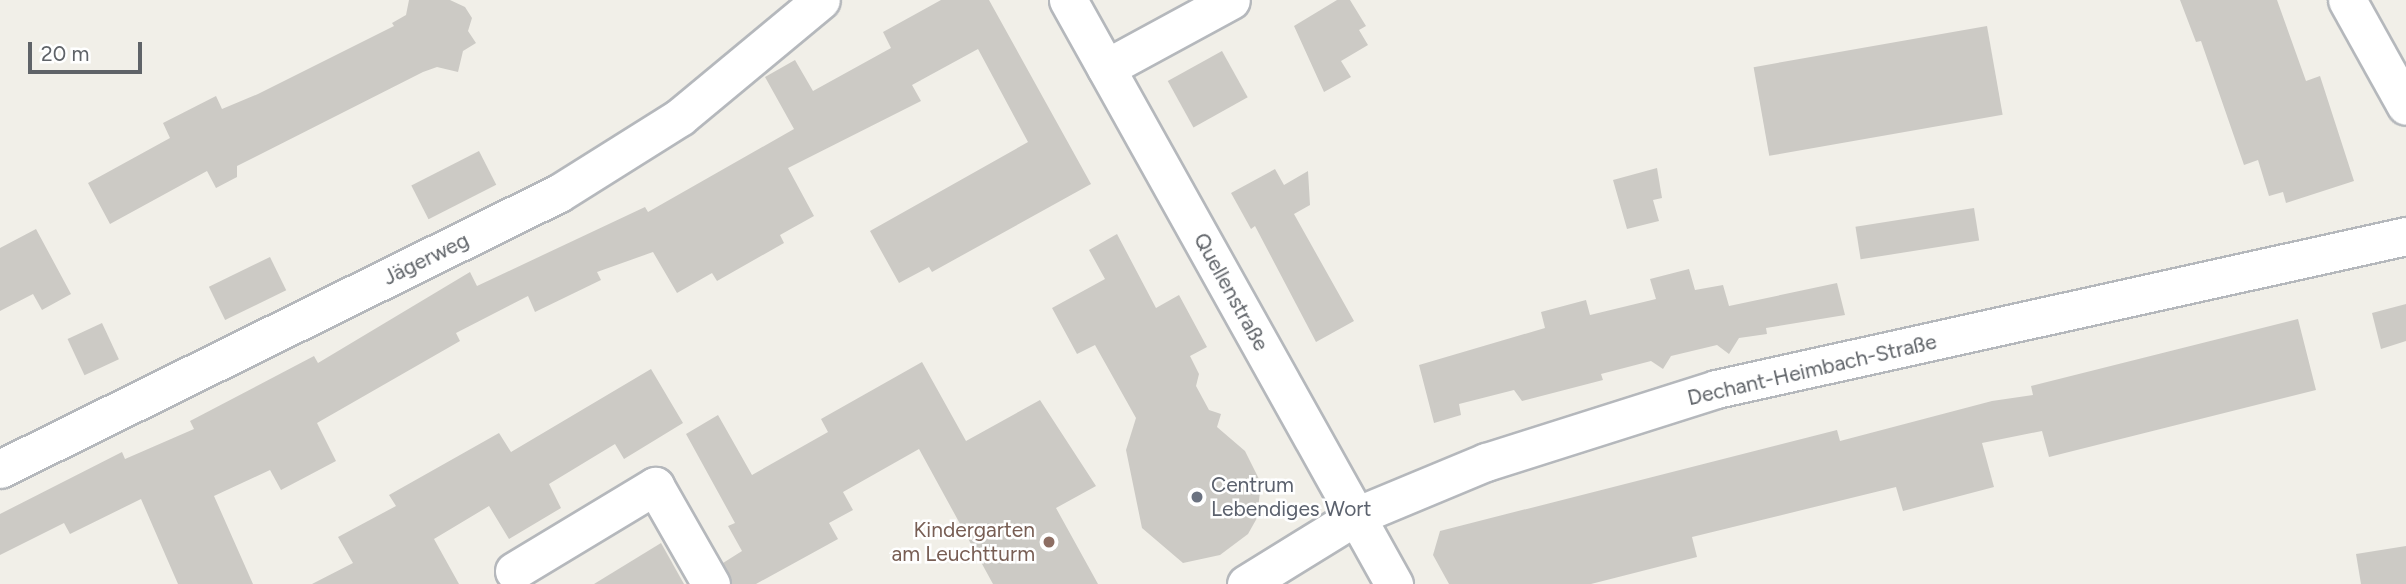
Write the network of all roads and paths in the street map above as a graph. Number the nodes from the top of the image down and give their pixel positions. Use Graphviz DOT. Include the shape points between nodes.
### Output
graph roads {
  1 [pos="821,0"];
  2 [pos="1068,0"];
  3 [pos="1231,0"];
  4 [pos="2347,0"];
  5 [pos="1106,68"];
  6 [pos="2406,106"];
  7 [pos="2406,236"];
  8 [pos="0,469"];
  9 [pos="1356,516"];
  10 [pos="514,571"];
  11 [pos="711,584"];
  12 [pos="1246,584"];
  13 [pos="1394,584"];
  1 -- 8 [label="street, Jägerweg" via="680,117 559,193"];
  2 -- 5 [label="street, Quellenstraße"];
  3 -- 5 [label="street"];
  4 -- 6 [label="street"];
  5 -- 9 [label="street, Quellenstraße"];
  7 -- 9 [label="street, Dechant-Heimbach-Straße" via="1716,389 1486,462"];
  9 -- 12 [label="street, Dechant-Heimbach-Straße"];
  9 -- 13 [label="street, Quellenstraße"];
  10 -- 11 [label="street" via="655,486"];
}
